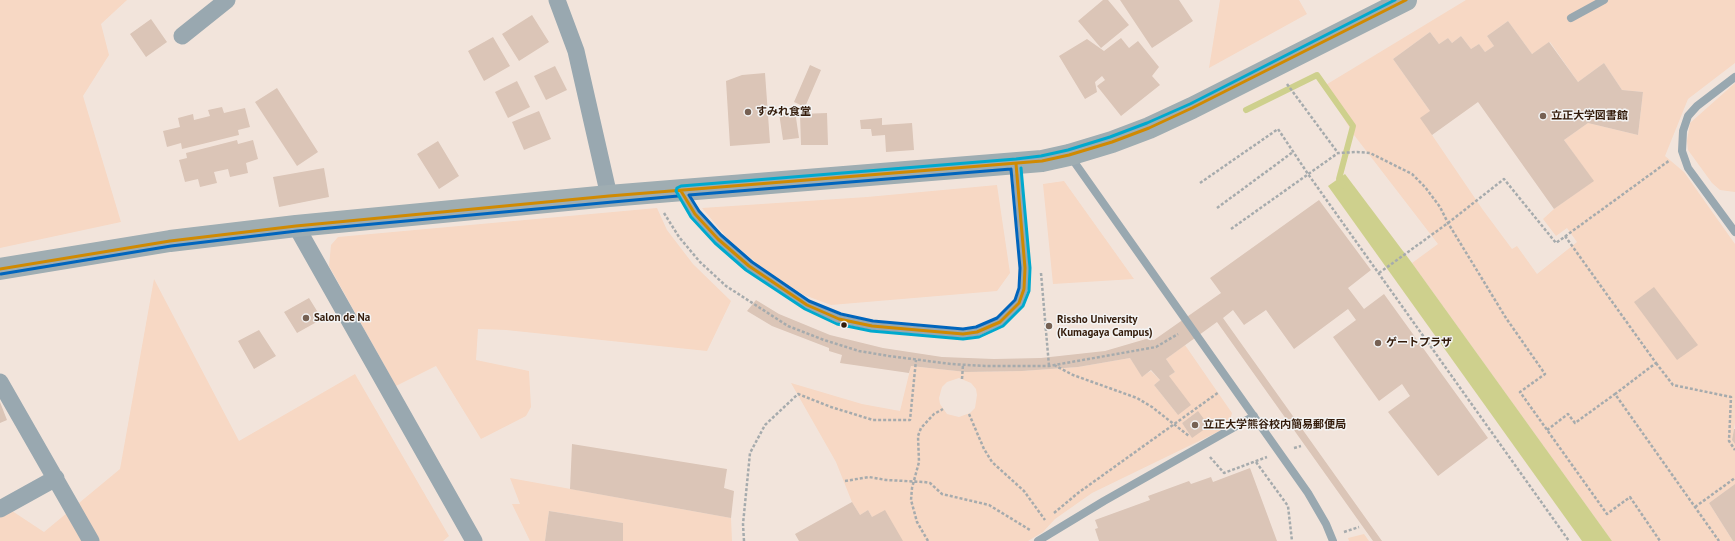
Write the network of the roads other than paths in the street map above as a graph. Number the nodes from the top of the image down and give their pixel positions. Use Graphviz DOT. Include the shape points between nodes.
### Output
graph roads {
  1 [pos="227,0"];
  2 [pos="557,0"];
  3 [pos="1406,0"];
  4 [pos="1604,0"];
  5 [pos="1571,18"];
  6 [pos="182,36"];
  7 [pos="1735,77"];
  8 [pos="1069,155"];
  9 [pos="1016,164"];
  10 [pos="681,191"];
  11 [pos="610,196"];
  12 [pos="296,226"];
  13 [pos="1735,232"];
  14 [pos="0,269"];
  15 [pos="2,391"];
  16 [pos="1254,416"];
  17 [pos="56,478"];
  18 [pos="0,509"];
  19 [pos="1040,540"];
  20 [pos="91,541"];
  21 [pos="474,541"];
  22 [pos="1333,541"];
  1 -- 6 [label="street"];
  2 -- 11 [label="street" via="576,51"];
  3 -- 8 [label="street" via="1142,131"];
  4 -- 5 [label="lane"];
  7 -- 13 [label="lane" via="1688,116 1683,131 1682,151 1688,168"];
  8 -- 9 [label="street"];
  8 -- 16 [label="lane"];
  9 -- 10 [label="street"];
  9 -- 10 [label="lane" via="1025,268 1024,289 1019,302 1000,322 977,332 963,334 872,326 839,319 807,305 749,266 718,239 695,214"];
  10 -- 11 [label="street"];
  11 -- 12 [label="street"];
  12 -- 14 [label="street" via="170,241"];
  12 -- 21 [label="street"];
  15 -- 17 [label="street"];
  16 -- 19 [label="lane"];
  16 -- 22 [label="lane" via="1308,493"];
  17 -- 18 [label="street"];
  17 -- 20 [label="street"];
}
